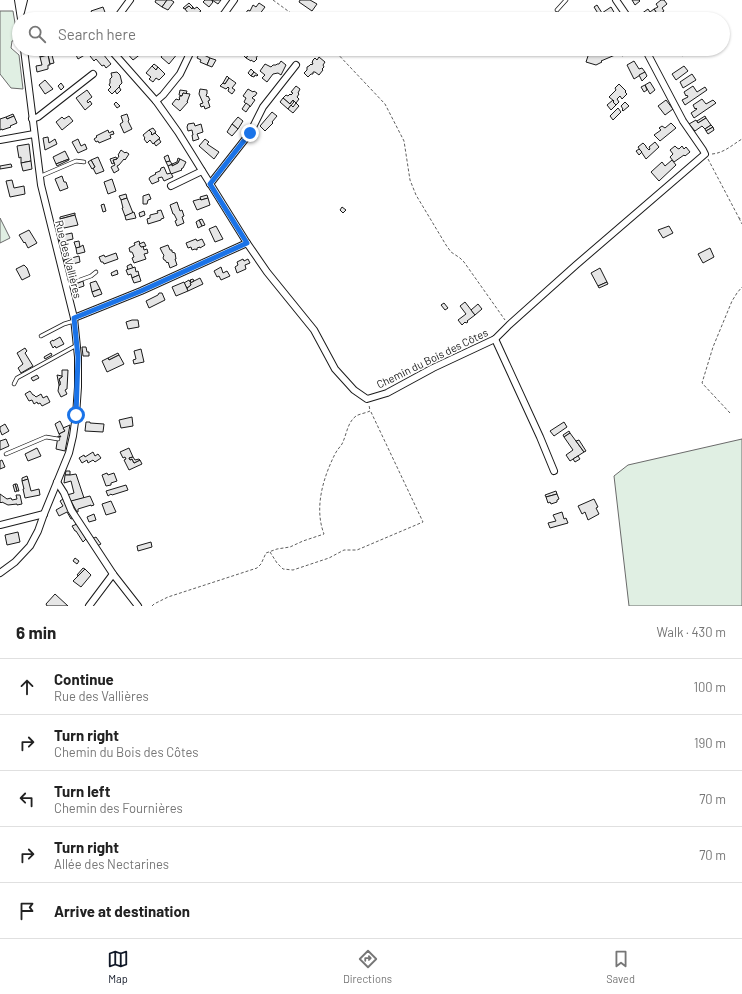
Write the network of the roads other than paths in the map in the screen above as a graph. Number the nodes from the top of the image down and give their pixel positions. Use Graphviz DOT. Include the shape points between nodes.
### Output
graph roads {
  1 [pos="18,0"];
  2 [pos="24,0"];
  3 [pos="130,0"];
  4 [pos="234,0"];
  5 [pos="566,0"];
  6 [pos="616,0"];
  7 [pos="557,10"];
  8 [pos="20,12"];
  9 [pos="22,12"];
  10 [pos="121,12"];
  11 [pos="225,12"];
  12 [pos="624,12"];
  13 [pos="25,56"];
  14 [pos="116,56"];
  15 [pos="189,56"];
  16 [pos="649,56"];
  17 [pos="296,65"];
  18 [pos="93,74"];
  19 [pos="156,101"];
  20 [pos="32,119"];
  21 [pos="34,134"];
  22 [pos="0,140"];
  23 [pos="84,162"];
  24 [pos="202,171"];
  25 [pos="40,176"];
  26 [pos="210,184"];
  27 [pos="171,186"];
  28 [pos="247,243"];
  29 [pos="96,272"];
  30 [pos="66,285"];
  31 [pos="74,319"];
  32 [pos="41,336"];
  33 [pos="495,339"];
  34 [pos="77,345"];
  35 [pos="14,384"];
  36 [pos="58,439"];
  37 [pos="6,454"];
  38 [pos="554,471"];
  39 [pos="57,482"];
  40 [pos="44,514"];
  41 [pos="0,525"];
  42 [pos="0,573"];
  43 [pos="114,574"];
  44 [pos="89,606"];
  45 [pos="138,606"];
  1 -- 8 [label="street"];
  2 -- 9 [label="street"];
  3 -- 10 [label="street"];
  4 -- 11 [label="street"];
  5 -- 7 [label="lane"];
  6 -- 12 [label="street"];
  13 -- 20 [label="street, Rue des Vallières"];
  14 -- 19 [label="street, Chemin du Bois des Côtes"];
  15 -- 19 [label="street" via="180,74"];
  16 -- 33 [label="street, Chemin du Bois des Côtes" via="683,121 705,154"];
  17 -- 26 [label="street" via="263,107 250,133"];
  18 -- 20 [label="street"];
  19 -- 24 [label="street, Chemin du Bois des Côtes"];
  20 -- 21 [label="street, Rue des Vallières"];
  21 -- 22 [label="street"];
  21 -- 25 [label="street, Rue des Vallières"];
  23 -- 25 [label="lane" via="76,161"];
  24 -- 26 [label="street, Chemin du Bois des Côtes"];
  24 -- 27 [label="street"];
  25 -- 30 [label="street, Rue des Vallières" via="40,185"];
  26 -- 28 [label="street, Chemin du Bois des Côtes"];
  28 -- 31 [label="street"];
  28 -- 33 [label="street, Chemin du Bois des Côtes" via="314,330 335,369 354,390 367,399 387,393"];
  29 -- 30 [label="lane"];
  30 -- 31 [label="street, Rue des Vallières"];
  31 -- 32 [label="lane"];
  31 -- 34 [label="street, Rue des Vallières"];
  33 -- 38 [label="street"];
  34 -- 35 [label="lane" via="17,378"];
  34 -- 39 [label="street, Rue des Vallières" via="76,408 69,453"];
  36 -- 37 [label="lane" via="46,438"];
  39 -- 40 [label="street, Rue des Vallières"];
  39 -- 43 [label="street" via="71,510"];
  40 -- 41 [label="street"];
  40 -- 42 [label="street, Rue des Vallières" via="30,546"];
  43 -- 44 [label="street"];
  43 -- 45 [label="street"];
}
